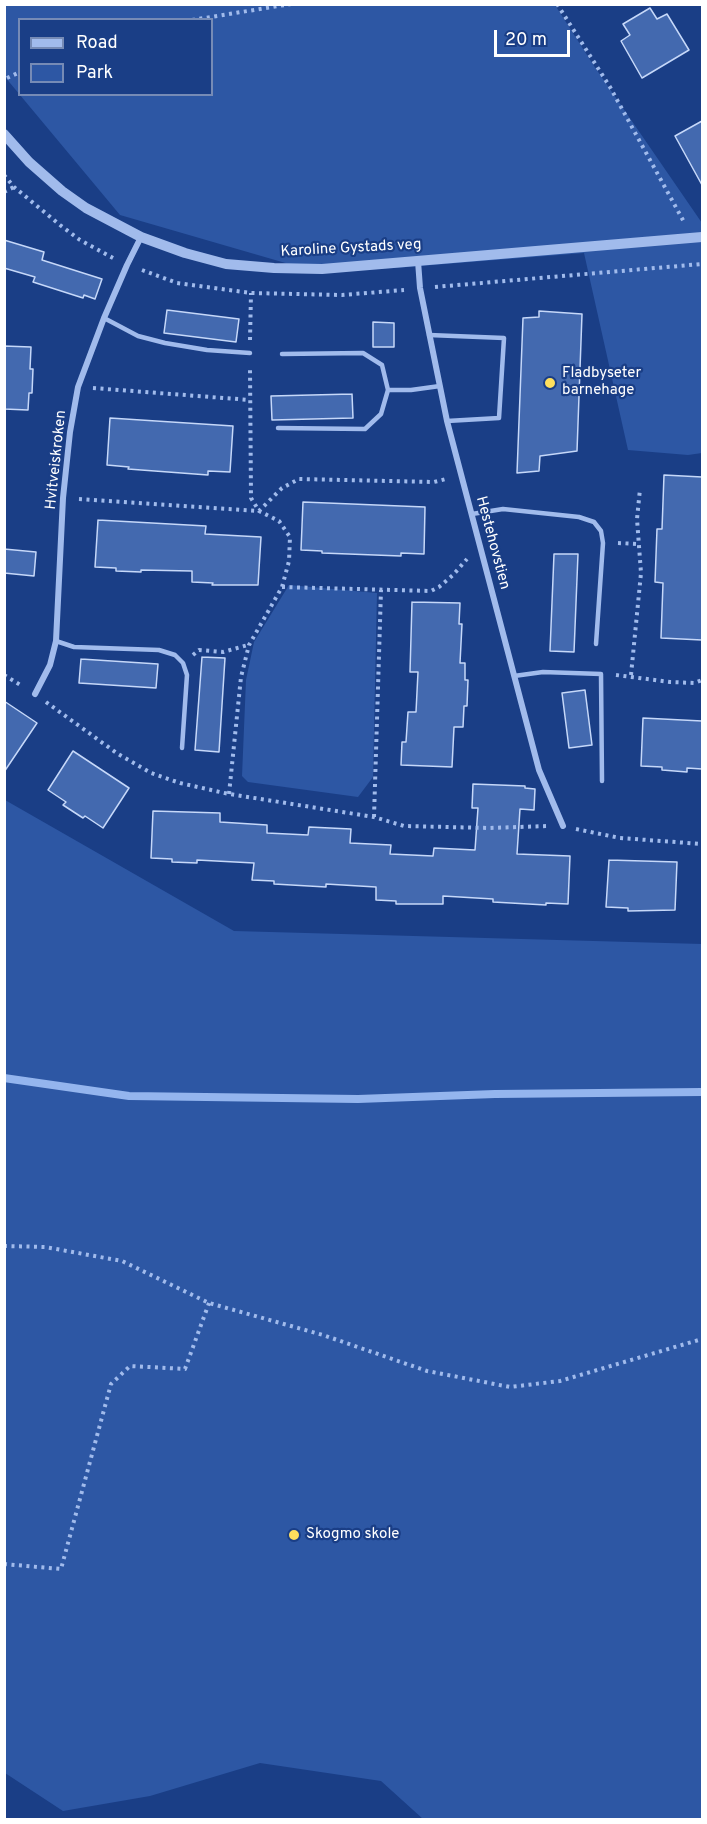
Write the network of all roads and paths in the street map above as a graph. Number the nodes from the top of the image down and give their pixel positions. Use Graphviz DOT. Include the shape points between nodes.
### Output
graph roads {
  1 [pos="291,4"];
  2 [pos="556,4"];
  3 [pos="204,18"];
  4 [pos="18,73"];
  5 [pos="7,78"];
  6 [pos="4,134"];
  7 [pos="14,186"];
  8 [pos="4,192"];
  9 [pos="141,237"];
  10 [pos="698,237"];
  11 [pos="418,261"];
  12 [pos="251,293"];
  13 [pos="104,318"];
  14 [pos="429,335"];
  15 [pos="250,352"];
  16 [pos="282,354"];
  17 [pos="440,386"];
  18 [pos="78,387"];
  19 [pos="388,390"];
  20 [pos="250,400"];
  21 [pos="447,421"];
  22 [pos="278,428"];
  23 [pos="461,476"];
  24 [pos="640,489"];
  25 [pos="63,498"];
  26 [pos="259,511"];
  27 [pos="472,514"];
  28 [pos="480,545"];
  29 [pos="282,587"];
  30 [pos="381,590"];
  31 [pos="56,641"];
  32 [pos="596,644"];
  33 [pos="249,645"];
  34 [pos="183,663"];
  35 [pos="601,674"];
  36 [pos="4,675"];
  37 [pos="632,675"];
  38 [pos="514,676"];
  39 [pos="702,680"];
  40 [pos="35,694"];
  41 [pos="182,748"];
  42 [pos="602,781"];
  43 [pos="229,794"];
  44 [pos="374,817"];
  45 [pos="563,826"];
  46 [pos="702,844"];
  47 [pos="4,1246"];
  48 [pos="209,1303"];
  49 [pos="702,1338"];
  50 [pos="4,1564"];
  1 -- 3 [label="path"];
  2 -- 10 [label="path"];
  4 -- 5 [label="path"];
  6 -- 9 [label="street, Karoline Gystads veg" via="62,191"];
  7 -- 8 [label="path"];
  9 -- 11 [label="street, Karoline Gystads veg" via="226,264 322,269"];
  9 -- 13 [label="street, Hvitveiskroken"];
  10 -- 11 [label="street, Karoline Gystads veg"];
  11 -- 14 [label="street, Hestehovstien"];
  12 -- 15 [label="path"];
  13 -- 15 [label="lane" via="138,336 165,343"];
  13 -- 18 [label="street, Hvitveiskroken"];
  14 -- 17 [label="street, Hestehovstien"];
  14 -- 21 [label="lane" via="504,339 500,418"];
  15 -- 20 [label="path"];
  16 -- 19 [label="lane" via="363,353 382,365"];
  17 -- 19 [label="lane"];
  17 -- 21 [label="street, Hestehovstien"];
  18 -- 20 [label="path"];
  18 -- 25 [label="street, Hvitveiskroken"];
  19 -- 22 [label="lane" via="381,414 365,429"];
  20 -- 26 [label="path" via="251,498"];
  21 -- 23 [label="street, Hestehovstien"];
  23 -- 26 [label="path" via="434,482 299,479 282,488"];
  23 -- 27 [label="street, Hestehovstien"];
  24 -- 37 [label="path" via="637,519 641,573"];
  25 -- 26 [label="path"];
  25 -- 31 [label="street, Hvitveiskroken"];
  26 -- 29 [label="path" via="279,521 290,537"];
  27 -- 28 [label="street, Hestehovstien"];
  27 -- 32 [label="lane" via="503,509 594,522 603,543"];
  28 -- 30 [label="path" via="438,588"];
  28 -- 38 [label="street, Hestehovstien"];
  29 -- 30 [label="path"];
  29 -- 33 [label="path"];
  30 -- 44 [label="path"];
  31 -- 34 [label="lane" via="75,647 159,650"];
  31 -- 40 [label="street, Hvitveiskroken" via="50,665"];
  33 -- 34 [label="path" via="224,652 199,650"];
  33 -- 43 [label="path" via="241,678"];
  34 -- 41 [label="lane" via="187,675"];
  35 -- 37 [label="path"];
  35 -- 38 [label="lane" via="543,672"];
  35 -- 42 [label="lane"];
  36 -- 40 [label="path"];
  37 -- 39 [label="path" via="670,682"];
  38 -- 45 [label="street, Hestehovstien" via="539,770"];
  40 -- 43 [label="path" via="118,754 151,772"];
  43 -- 44 [label="path"];
  44 -- 45 [label="path" via="404,826"];
  45 -- 46 [label="path" via="620,838"];
  47 -- 48 [label="path" via="45,1247 122,1261"];
  48 -- 49 [label="path" via="322,1335 427,1371 510,1387 560,1381"];
  48 -- 50 [label="path" via="185,1369 130,1366 111,1384 61,1569"];
}
